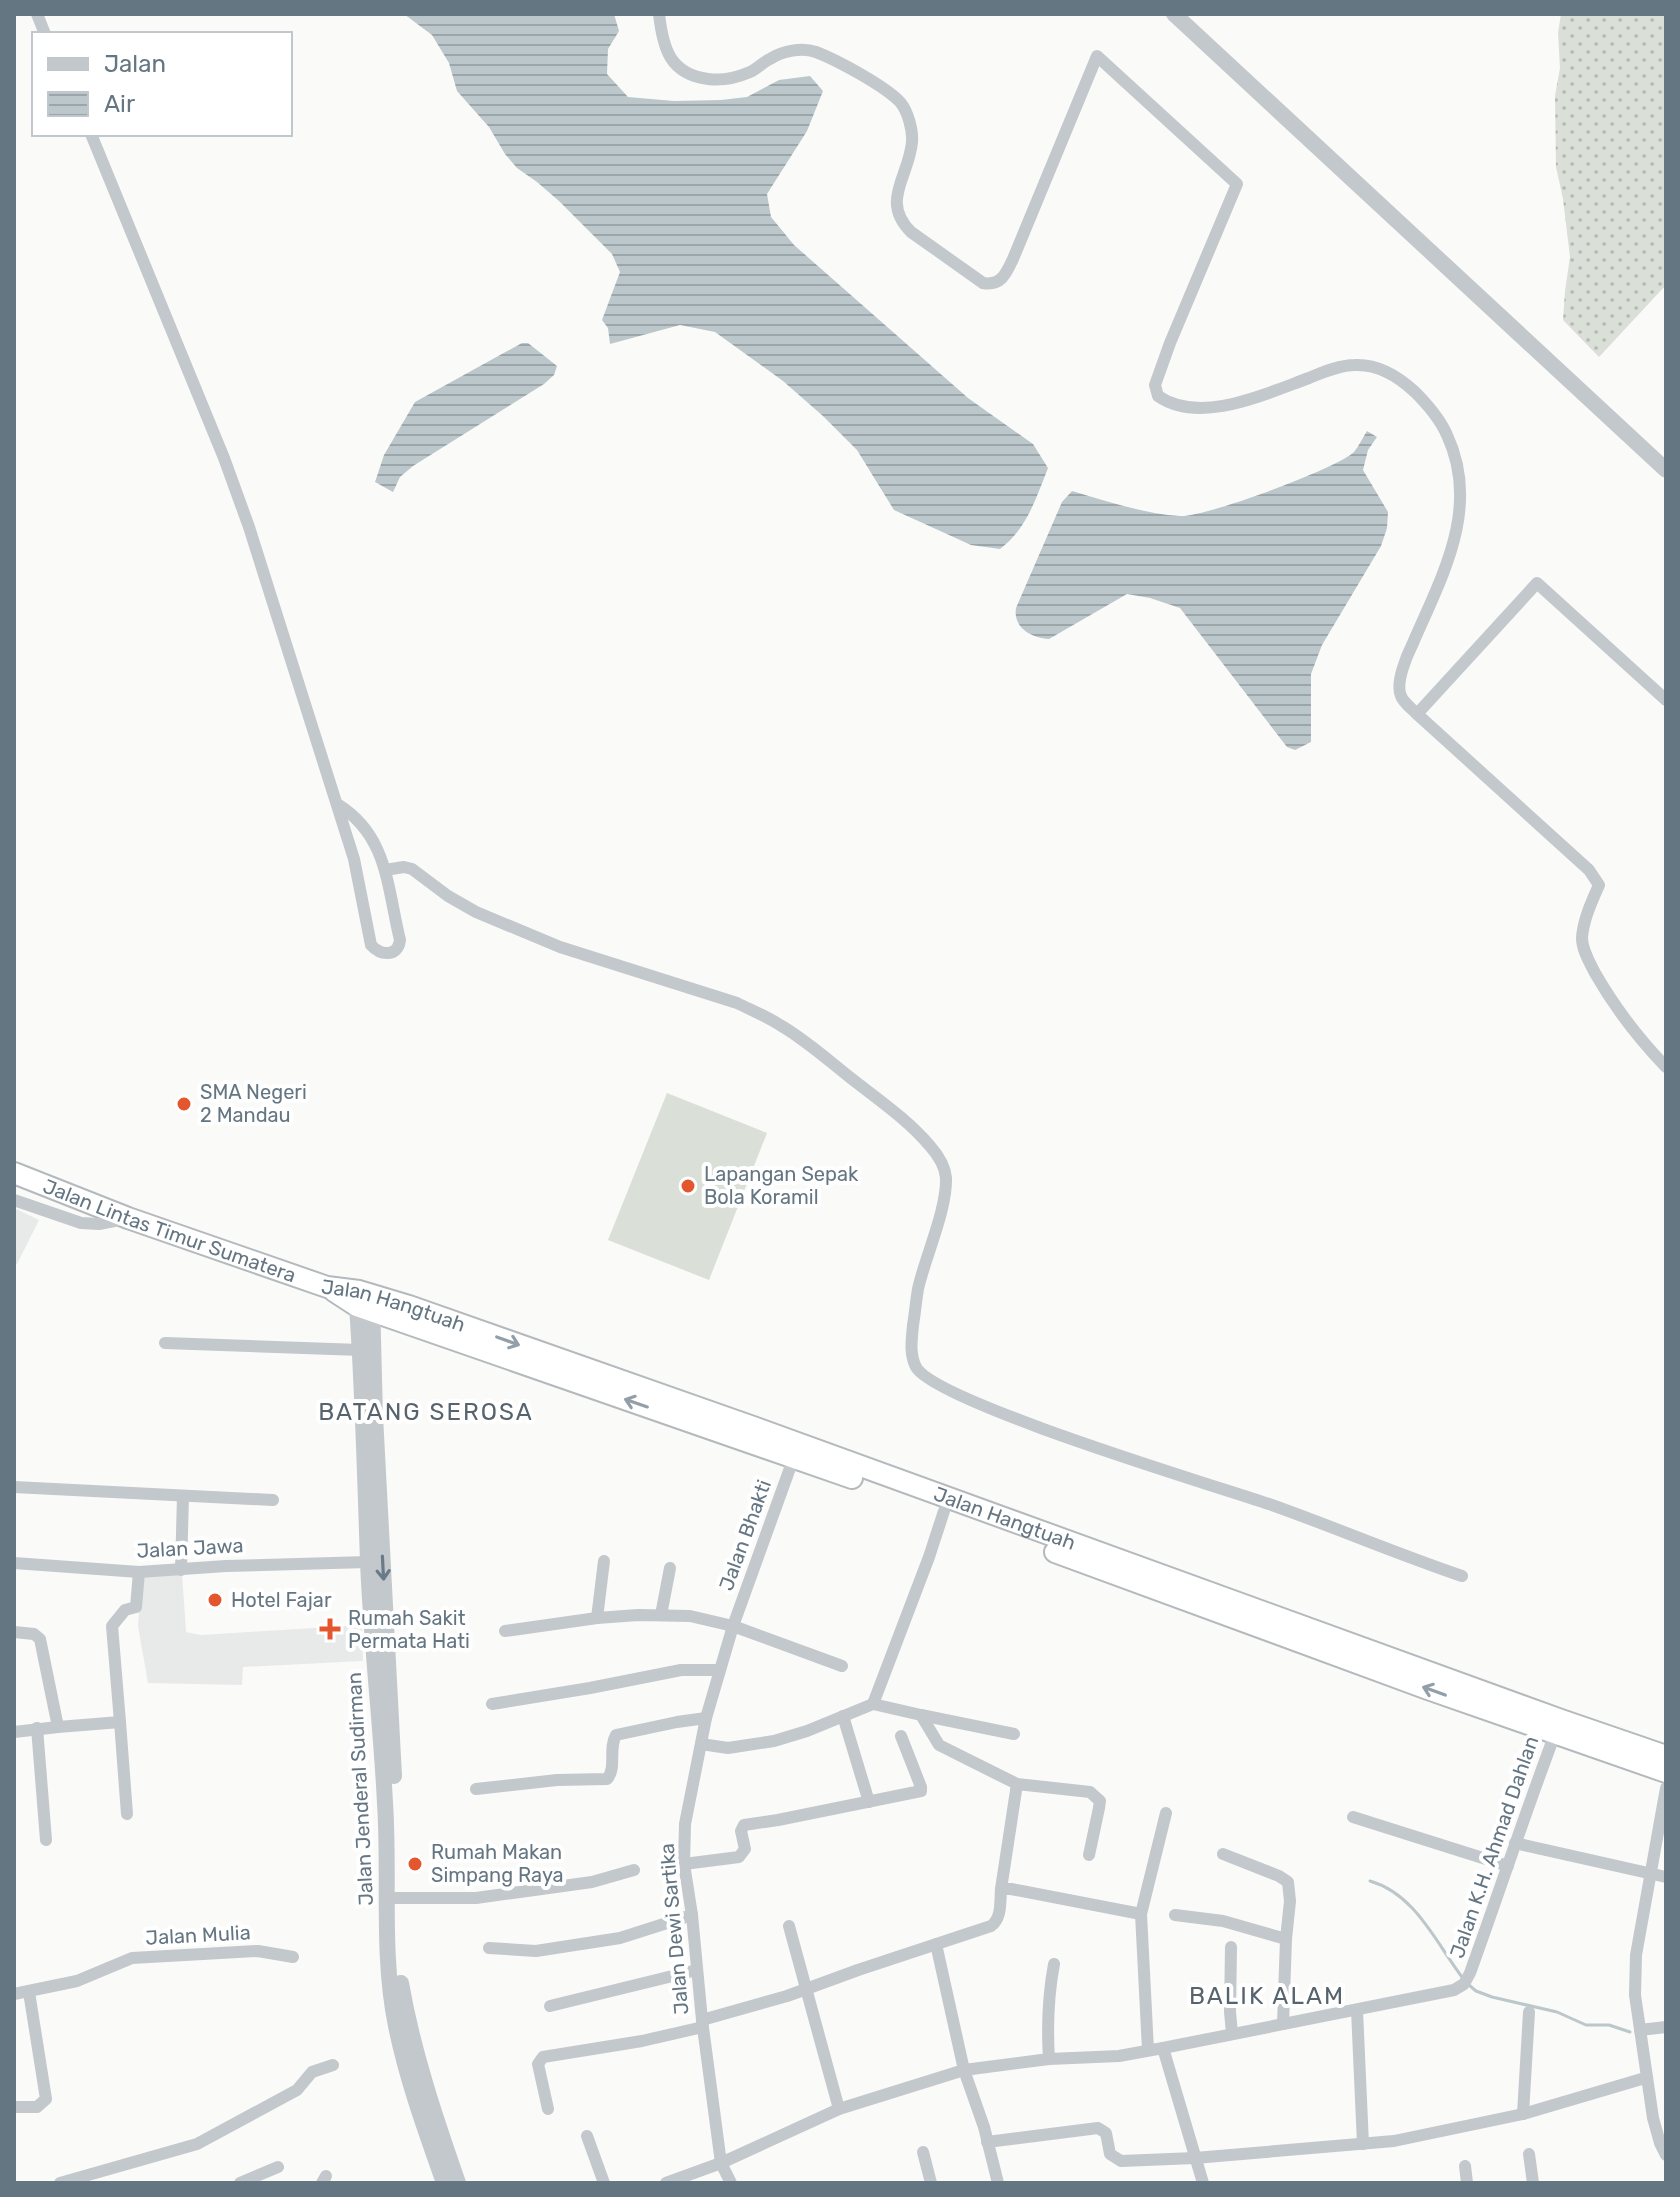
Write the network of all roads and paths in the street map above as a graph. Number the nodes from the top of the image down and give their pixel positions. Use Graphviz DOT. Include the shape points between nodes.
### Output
graph roads {
  1 [pos="659,14"];
  2 [pos="1174,14"];
  3 [pos="92,136"];
  4 [pos="1666,470"];
  5 [pos="1666,700"];
  6 [pos="1417,714"];
  7 [pos="337,804"];
  8 [pos="385,870"];
  9 [pos="1666,1067"];
  10 [pos="14,1173"];
  11 [pos="14,1200"];
  12 [pos="128,1218"];
  13 [pos="327,1287"];
  14 [pos="365,1301"];
  15 [pos="165,1343"];
  16 [pos="360,1350"];
  17 [pos="672,1407"];
  18 [pos="794,1457"];
  19 [pos="14,1487"];
  20 [pos="183,1496"];
  21 [pos="273,1500"];
  22 [pos="374,1508"];
  23 [pos="944,1511"];
  24 [pos="604,1561"];
  25 [pos="368,1562"];
  26 [pos="14,1563"];
  27 [pos="670,1568"];
  28 [pos="181,1570"];
  29 [pos="139,1572"];
  30 [pos="1462,1576"];
  31 [pos="661,1615"];
  32 [pos="597,1618"];
  33 [pos="733,1626"];
  34 [pos="505,1631"];
  35 [pos="14,1632"];
  36 [pos="842,1666"];
  37 [pos="720,1670"];
  38 [pos="1465,1694"];
  39 [pos="492,1704"];
  40 [pos="873,1704"];
  41 [pos="921,1715"];
  42 [pos="843,1716"];
  43 [pos="706,1718"];
  44 [pos="120,1722"];
  45 [pos="58,1727"];
  46 [pos="37,1728"];
  47 [pos="14,1732"];
  48 [pos="1014,1734"];
  49 [pos="1555,1734"];
  50 [pos="901,1736"];
  51 [pos="701,1744"];
  52 [pos="1666,1756"];
  53 [pos="1666,1772"];
  54 [pos="1017,1784"];
  55 [pos="1666,1788"];
  56 [pos="476,1789"];
  57 [pos="869,1802"];
  58 [pos="1166,1813"];
  59 [pos="127,1814"];
  60 [pos="1353,1817"];
  61 [pos="46,1840"];
  62 [pos="1515,1843"];
  63 [pos="1223,1854"];
  64 [pos="1089,1855"];
  65 [pos="684,1864"];
  66 [pos="1508,1866"];
  67 [pos="634,1870"];
  68 [pos="1650,1873"];
  69 [pos="1666,1877"];
  70 [pos="1001,1889"];
  71 [pos="396,1898"];
  72 [pos="1141,1914"];
  73 [pos="692,1915"];
  74 [pos="1175,1915"];
  75 [pos="789,1926"];
  76 [pos="1286,1939"];
  77 [pos="936,1944"];
  78 [pos="1231,1947"];
  79 [pos="489,1948"];
  80 [pos="293,1957"];
  81 [pos="1054,1964"];
  82 [pos="697,1970"];
  83 [pos="805,1990"];
  84 [pos="29,1992"];
  85 [pos="14,1994"];
  86 [pos="550,2006"];
  87 [pos="1357,2010"];
  88 [pos="1529,2012"];
  89 [pos="702,2024"];
  90 [pos="1283,2024"];
  91 [pos="1666,2027"];
  92 [pos="1640,2030"];
  93 [pos="1232,2033"];
  94 [pos="408,2047"];
  95 [pos="1163,2048"];
  96 [pos="1148,2050"];
  97 [pos="1049,2059"];
  98 [pos="333,2065"];
  99 [pos="964,2070"];
  100 [pos="1645,2078"];
  101 [pos="14,2107"];
  102 [pos="548,2109"];
  103 [pos="839,2109"];
  104 [pos="1523,2114"];
  105 [pos="587,2136"];
  106 [pos="987,2142"];
  107 [pos="1363,2144"];
  108 [pos="923,2152"];
  109 [pos="1529,2154"];
  110 [pos="1666,2155"];
  111 [pos="1195,2158"];
  112 [pos="721,2163"];
  113 [pos="1465,2166"];
  114 [pos="278,2167"];
  115 [pos="995,2182"];
  116 [pos="60,2183"];
  117 [pos="240,2183"];
  118 [pos="444,2183"];
  119 [pos="458,2183"];
  120 [pos="604,2183"];
  121 [pos="666,2183"];
  122 [pos="731,2183"];
  123 [pos="931,2183"];
  124 [pos="1203,2183"];
  125 [pos="1467,2183"];
  126 [pos="1533,2183"];
  1 -- 6 [label="street" via="667,52 677,68 696,77 722,81 791,51 814,51 872,81 901,103 912,140 896,193 902,223 983,283 1003,279 1097,56 1237,184 1170,343 1155,385 1158,396 1189,408 1209,408 1355,365 1403,380 1426,403 1455,452 1461,507 1448,557 1400,684 1401,696"];
  2 -- 4 [label="street"];
  3 -- 7 [label="street" via="224,458"];
  5 -- 6 [label="street" via="1537,583"];
  6 -- 9 [label="street" via="1589,870 1599,885 1582,938 1590,962 1612,1003"];
  7 -- 8 [label="street" via="371,835"];
  7 -- 8 [label="street" via="371,945 387,954 399,947 400,940"];
  8 -- 30 [label="street" via="412,869 476,912 560,947 759,1013 907,1123 940,1160 946,1182 918,1289 912,1338 916,1367 925,1377 1097,1447"];
  10 -- 12 [label="highway, Jalan Lintas Timur Sumatera"];
  11 -- 12 [label="street" via="90,1224"];
  12 -- 13 [label="highway, Jalan Lintas Timur Sumatera"];
  13 -- 14 [label="highway, Jalan Hangtuah"];
  14 -- 16 [label="street, Jalan Jenderal Sudirman"];
  14 -- 17 [label="highway, Jalan Hangtuah"];
  14 -- 22 [label="street, Jalan Jenderal Sudirman" via="375,1416"];
  15 -- 16 [label="street"];
  16 -- 22 [label="street, Jalan Jenderal Sudirman"];
  17 -- 18 [label="highway, Jalan Hangtuah"];
  17 -- 38 [label="highway, Jalan Hangtuah"];
  18 -- 23 [label="highway, Jalan Hangtuah"];
  18 -- 33 [label="street, Jalan Bhakti"];
  19 -- 20 [label="street"];
  20 -- 21 [label="street"];
  20 -- 28 [label="street"];
  22 -- 25 [label="street, Jalan Jenderal Sudirman"];
  22 -- 71 [label="street, Jalan Jenderal Sudirman, one-way" via="393,1740"];
  38 -- 23 [label="highway, Jalan Hangtuah, one-way"];
  23 -- 40 [label="street"];
  24 -- 32 [label="street"];
  25 -- 28 [label="street, Jalan Jawa"];
  25 -- 94 [label="street, Jalan Jenderal Sudirman" via="386,1805 388,1964 396,2026"];
  26 -- 29 [label="street, Jalan Jawa"];
  27 -- 31 [label="street"];
  28 -- 29 [label="street, Jalan Jawa"];
  29 -- 44 [label="street" via="136,1607 125,1610 112,1626"];
  31 -- 32 [label="street"];
  31 -- 33 [label="street"];
  32 -- 34 [label="street"];
  33 -- 36 [label="street"];
  33 -- 37 [label="street, Jalan Dewi Sartika"];
  35 -- 45 [label="street" via="40,1639"];
  37 -- 39 [label="street" via="681,1670"];
  37 -- 43 [label="street, Jalan Dewi Sartika"];
  38 -- 49 [label="highway, Jalan Hangtuah"];
  38 -- 52 [label="highway, Jalan Hangtuah"];
  40 -- 41 [label="street"];
  40 -- 42 [label="street"];
  41 -- 48 [label="street"];
  41 -- 54 [label="street" via="939,1745"];
  42 -- 51 [label="street" via="774,1741 728,1748"];
  42 -- 57 [label="street"];
  43 -- 51 [label="street, Jalan Dewi Sartika"];
  43 -- 56 [label="street" via="616,1735 607,1779"];
  44 -- 45 [label="street"];
  44 -- 59 [label="street"];
  45 -- 46 [label="street"];
  46 -- 47 [label="street"];
  46 -- 61 [label="street"];
  49 -- 53 [label="highway, Jalan Hangtuah"];
  49 -- 62 [label="street, Jalan K.H. Ahmad Dahlan"];
  50 -- 57 [label="street" via="922,1790"];
  51 -- 65 [label="street, Jalan Dewi Sartika" via="685,1824"];
  54 -- 64 [label="street" via="1095,1795 1100,1801"];
  54 -- 70 [label="street"];
  55 -- 68 [label="street"];
  57 -- 65 [label="street" via="744,1825 745,1849 739,1857"];
  58 -- 72 [label="street"];
  60 -- 66 [label="street"];
  62 -- 66 [label="street, Jalan K.H. Ahmad Dahlan"];
  62 -- 68 [label="street"];
  63 -- 76 [label="street" via="1288,1882"];
  65 -- 73 [label="street, Jalan Dewi Sartika"];
  66 -- 87 [label="street, Jalan K.H. Ahmad Dahlan" via="1467,1978 1454,1990"];
  67 -- 71 [label="street" via="592,1882 476,1898"];
  68 -- 69 [label="street"];
  68 -- 92 [label="street" via="1636,1955"];
  70 -- 72 [label="street"];
  70 -- 77 [label="street" via="994,1925"];
  71 -- 94 [label="street, Jalan Jenderal Sudirman"];
  72 -- 96 [label="street"];
  73 -- 79 [label="street" via="620,1938 536,1951"];
  73 -- 82 [label="street, Jalan Dewi Sartika"];
  74 -- 76 [label="street" via="1223,1921"];
  75 -- 83 [label="street"];
  76 -- 90 [label="street"];
  77 -- 83 [label="street"];
  77 -- 99 [label="street"];
  78 -- 93 [label="street"];
  80 -- 84 [label="street, Jalan Mulia" via="258,1951 132,1958 77,1981"];
  81 -- 97 [label="street"];
  82 -- 86 [label="street"];
  82 -- 89 [label="street, Jalan Dewi Sartika"];
  83 -- 89 [label="street"];
  83 -- 103 [label="street"];
  84 -- 85 [label="street, Jalan Mulia"];
  84 -- 101 [label="street" via="46,2099 37,2107"];
  87 -- 90 [label="street, Jalan K.H. Ahmad Dahlan"];
  87 -- 107 [label="street"];
  88 -- 104 [label="street"];
  89 -- 102 [label="street" via="642,2041 543,2057 538,2064"];
  89 -- 112 [label="street, Jalan Dewi Sartika"];
  90 -- 93 [label="street, Jalan K.H. Ahmad Dahlan"];
  91 -- 92 [label="street"];
  92 -- 100 [label="street"];
  93 -- 95 [label="street, Jalan K.H. Ahmad Dahlan"];
  94 -- 118 [label="street, Jalan Jenderal Sudirman" via="417,2103"];
  94 -- 119 [label="street, Jalan Jenderal Sudirman"];
  95 -- 96 [label="street, Jalan K.H. Ahmad Dahlan"];
  95 -- 111 [label="street"];
  96 -- 97 [label="street, Jalan K.H. Ahmad Dahlan"];
  97 -- 99 [label="street, Jalan K.H. Ahmad Dahlan"];
  98 -- 116 [label="street" via="312,2072 297,2090 197,2144"];
  99 -- 103 [label="street, Jalan K.H. Ahmad Dahlan"];
  99 -- 106 [label="street"];
  100 -- 104 [label="street"];
  100 -- 110 [label="street"];
  103 -- 112 [label="street, Jalan K.H. Ahmad Dahlan"];
  104 -- 107 [label="street"];
  105 -- 120 [label="street"];
  106 -- 111 [label="street" via="1098,2128 1106,2133 1110,2154 1121,2161"];
  106 -- 115 [label="street"];
  107 -- 111 [label="street"];
  108 -- 123 [label="street"];
  109 -- 126 [label="street"];
  111 -- 124 [label="street"];
  112 -- 121 [label="street, Jalan K.H. Ahmad Dahlan"];
  112 -- 122 [label="street, Jalan Dewi Sartika"];
  113 -- 125 [label="street"];
  114 -- 117 [label="street"];
}
